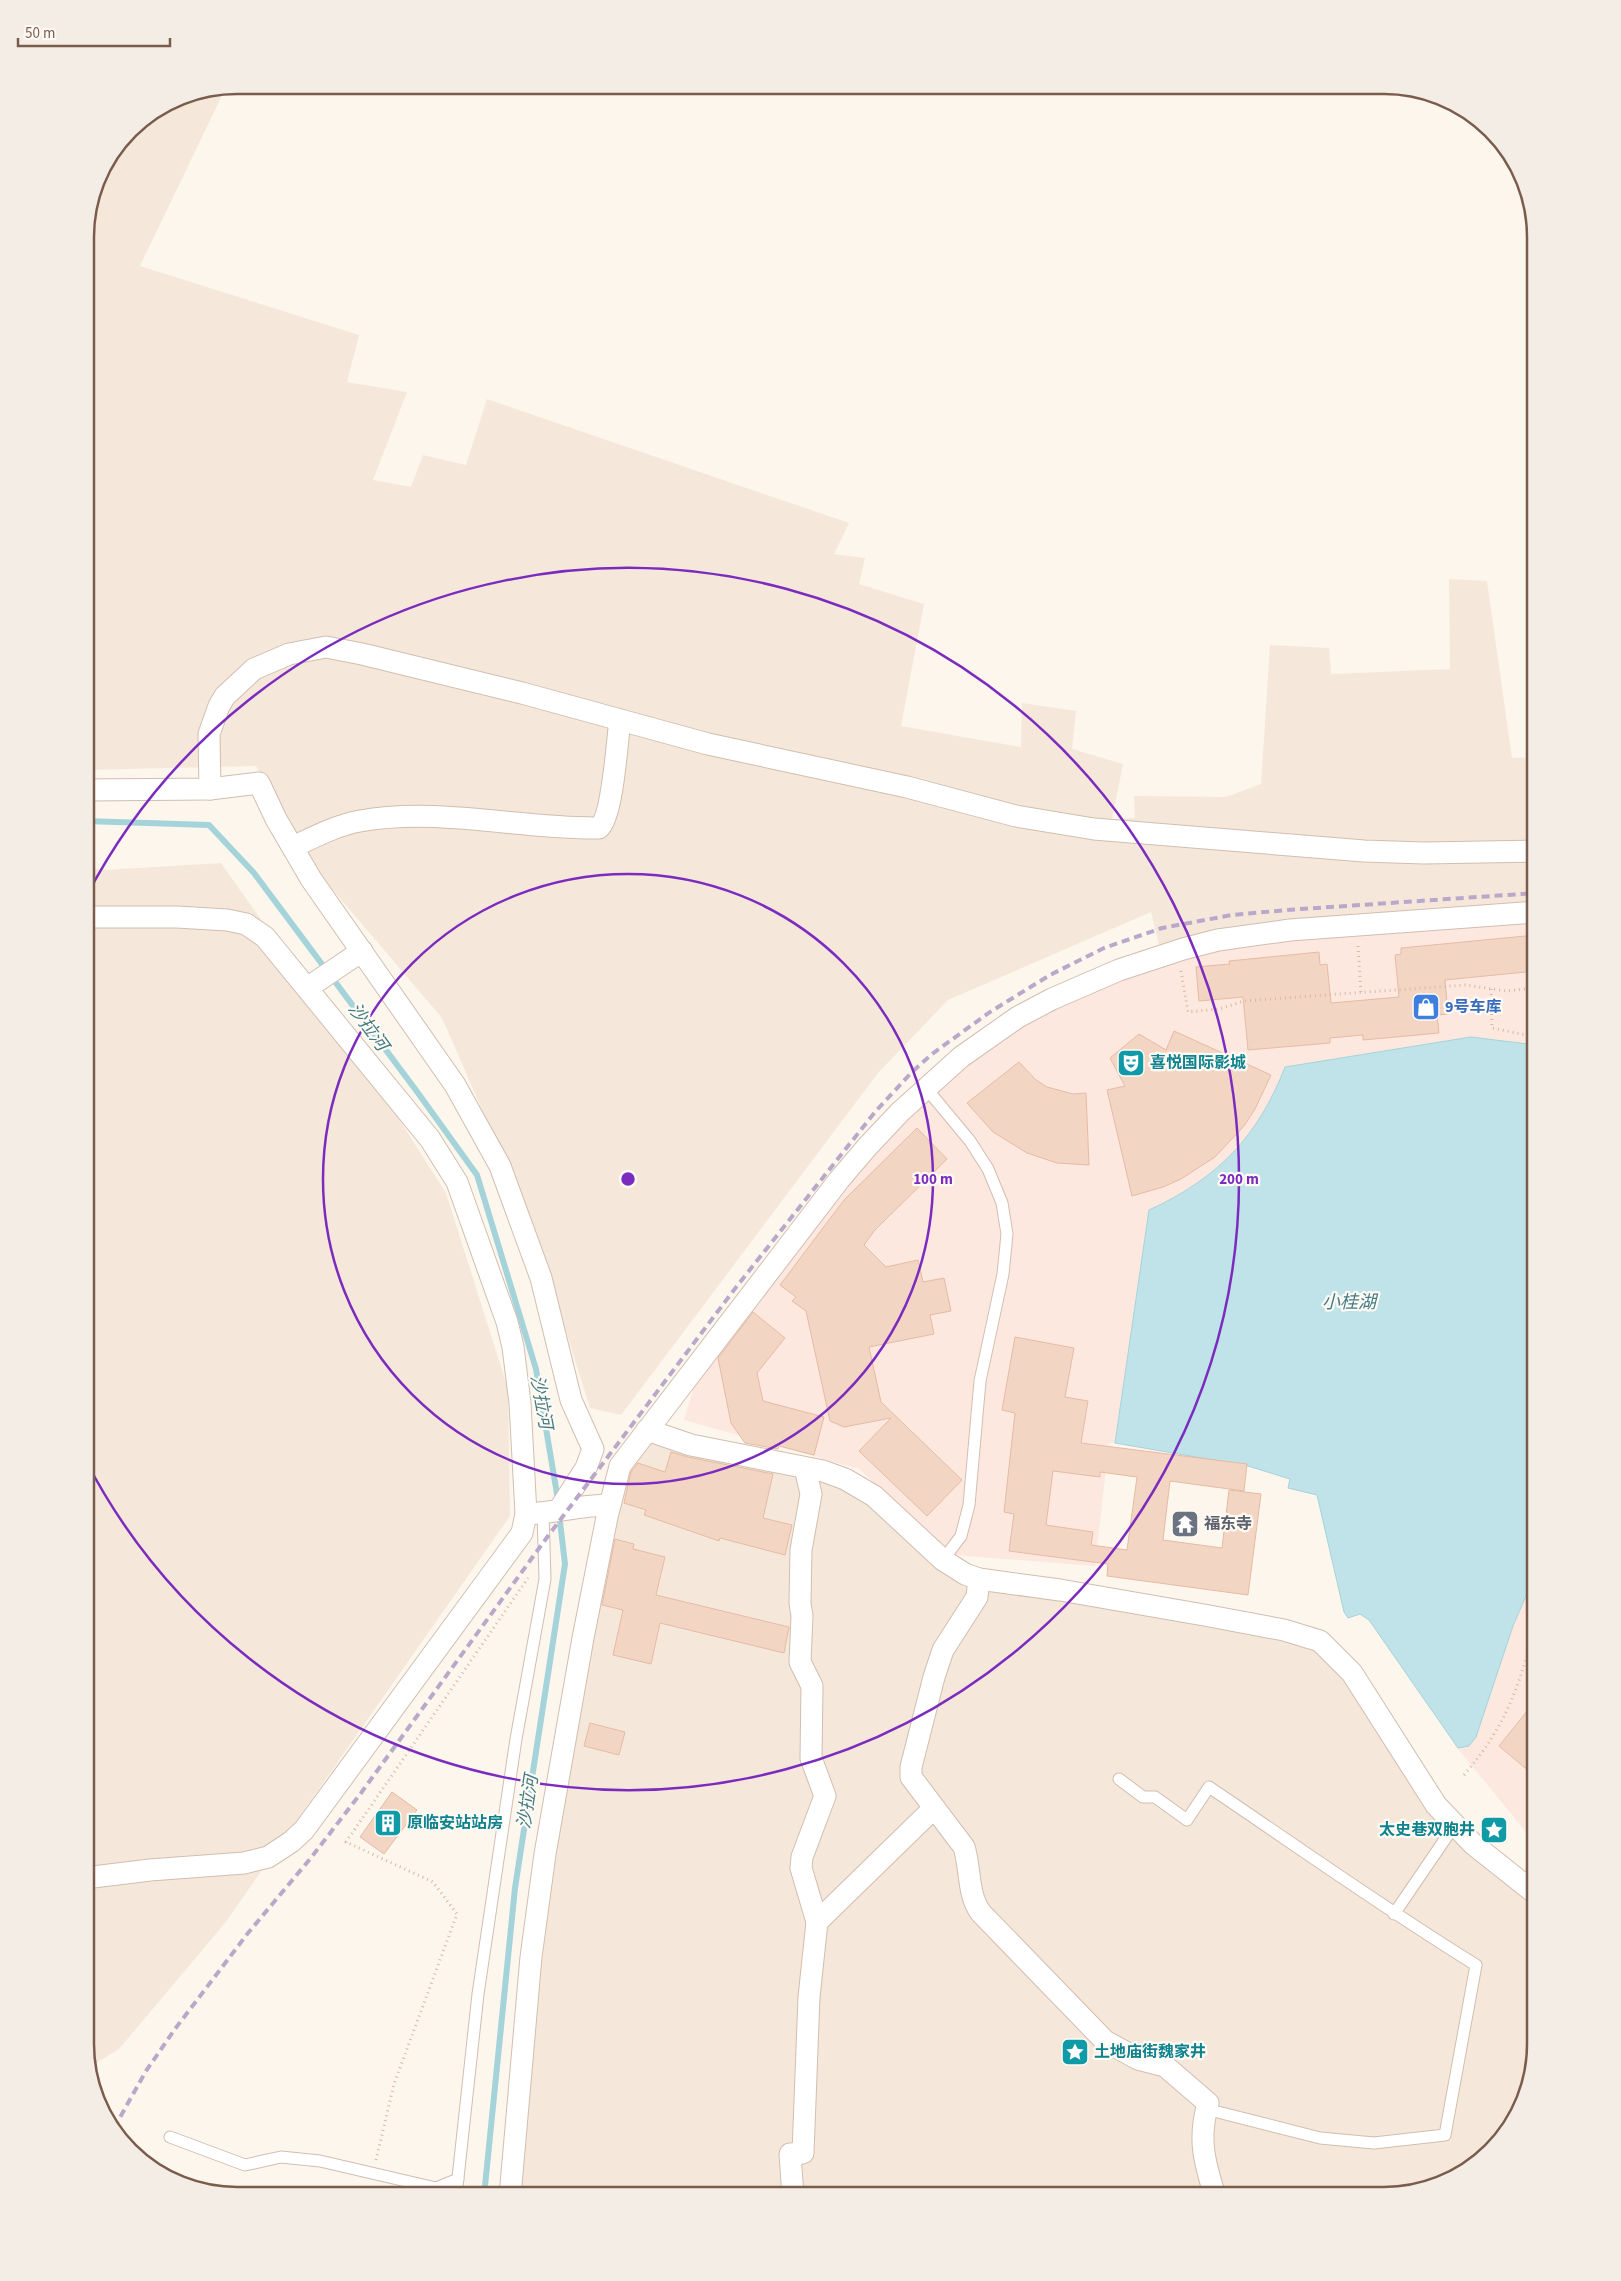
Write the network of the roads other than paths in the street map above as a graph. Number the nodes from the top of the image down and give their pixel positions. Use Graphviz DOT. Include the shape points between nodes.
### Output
graph roads {
  1 [pos="620,720"];
  2 [pos="210,789"];
  3 [pos="94,790"];
  4 [pos="293,848"];
  5 [pos="1527,851"];
  6 [pos="1527,913"];
  7 [pos="94,917"];
  8 [pos="357,954"];
  9 [pos="311,985"];
  10 [pos="926,1088"];
  11 [pos="647,1430"];
  12 [pos="805,1468"];
  13 [pos="600,1505"];
  14 [pos="543,1512"];
  15 [pos="943,1560"];
  16 [pos="979,1579"];
  17 [pos="1119,1779"];
  18 [pos="934,1808"];
  19 [pos="1454,1826"];
  20 [pos="94,1877"];
  21 [pos="1527,1887"];
  22 [pos="1394,1914"];
  23 [pos="817,1922"];
  24 [pos="1206,2109"];
  25 [pos="170,2137"];
  26 [pos="458,2179"];
  27 [pos="432,2187"];
  28 [pos="438,2187"];
  29 [pos="457,2187"];
  30 [pos="511,2187"];
  31 [pos="792,2187"];
  32 [pos="1212,2187"];
  1 -- 2 [label="street" via="362,654 326,647 307,650 254,669 218,706 209,734"];
  1 -- 4 [label="street" via="609,805 604,824 599,828 404,816 358,821 325,832"];
  1 -- 5 [label="street" via="708,744 907,787 1016,816 1094,829 1364,851"];
  2 -- 3 [label="street"];
  2 -- 4 [label="street" via="259,783"];
  4 -- 8 [label="street"];
  6 -- 10 [label="street" via="1254,934 1177,951 1119,970 1018,1017 968,1052"];
  7 -- 9 [label="street" via="177,917 246,924 265,937"];
  8 -- 9 [label="street"];
  8 -- 14 [label="street" via="455,1085 500,1166 540,1278 571,1400 593,1448 586,1468"];
  9 -- 14 [label="street" via="430,1139 457,1182 507,1322"];
  10 -- 11 [label="street" via="867,1146 839,1180"];
  10 -- 15 [label="lane" via="970,1141 988,1169 1002,1203 1007,1234 1003,1274 980,1381 969,1505 961,1536"];
  11 -- 12 [label="street" via="691,1445"];
  11 -- 13 [label="street" via="620,1466"];
  12 -- 15 [label="street" via="823,1471 860,1486"];
  12 -- 23 [label="street" via="811,1494 801,1550 800,1662 812,1686 811,1758 825,1796 802,1857 801,1868"];
  13 -- 14 [label="street"];
  13 -- 30 [label="street" via="583,1638 531,1957"];
  14 -- 20 [label="street" via="522,1533 304,1830 291,1842 268,1857 244,1863"];
  14 -- 26 [label="lane" via="545,1580 516,1739 478,1994"];
  15 -- 16 [label="street"];
  16 -- 18 [label="street" via="977,1598 943,1650 911,1768 911,1777"];
  16 -- 19 [label="street" via="1204,1615 1284,1630 1320,1641 1352,1673 1436,1805"];
  17 -- 22 [label="lane" via="1142,1797 1155,1798 1187,1820 1209,1787"];
  18 -- 23 [label="street"];
  18 -- 24 [label="street" via="964,1847 972,1898 981,1913 1105,2041 1138,2059 1165,2066 1208,2103"];
  19 -- 21 [label="street"];
  19 -- 22 [label="lane"];
  22 -- 24 [label="lane" via="1476,1965 1445,2135 1374,2143 1320,2138"];
  23 -- 31 [label="street" via="809,1996 803,2153 790,2154"];
  24 -- 32 [label="street" via="1203,2157"];
  25 -- 27 [label="lane" via="245,2165 281,2157 320,2160"];
  26 -- 28 [label="lane"];
  26 -- 29 [label="lane"];
}
